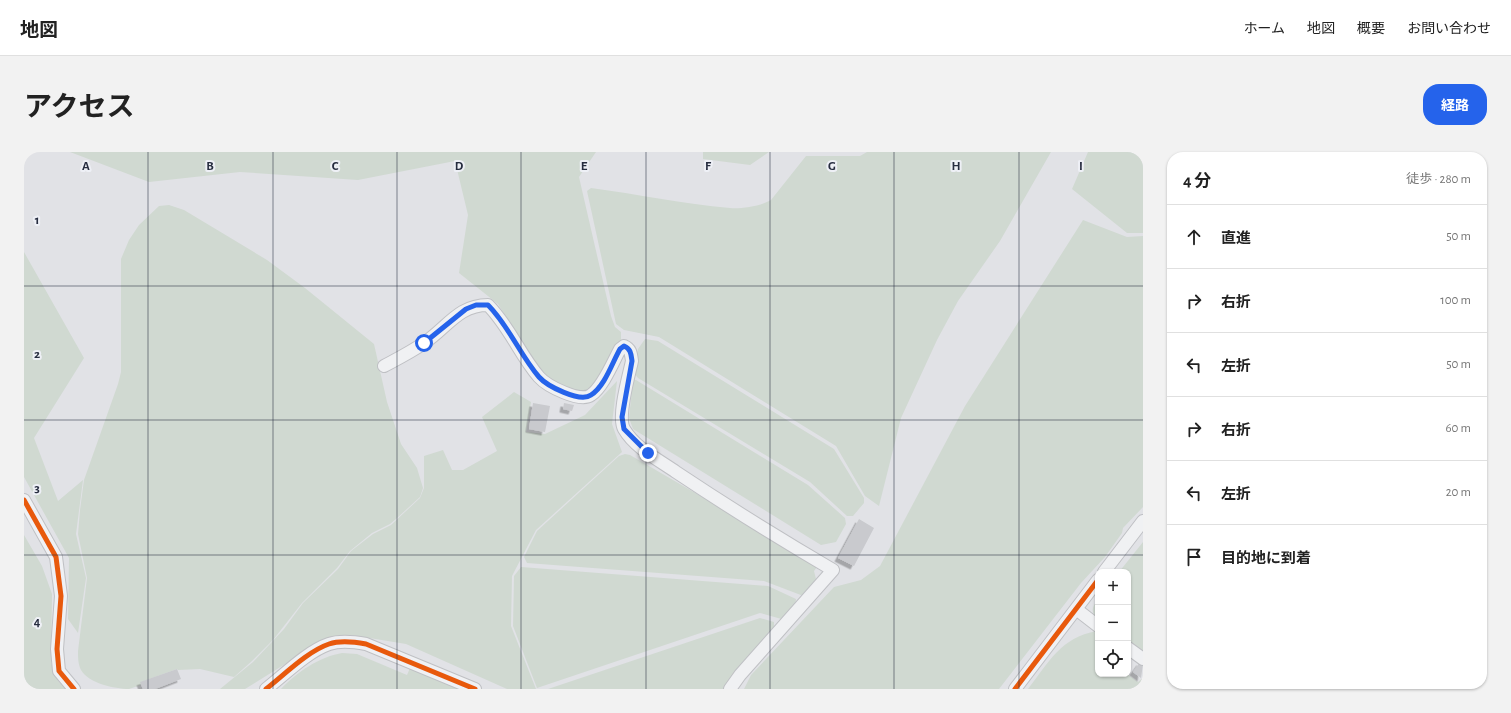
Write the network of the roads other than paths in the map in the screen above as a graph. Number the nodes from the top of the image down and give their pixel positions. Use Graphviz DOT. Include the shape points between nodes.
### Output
graph roads {
  1 [pos="384,366"];
  2 [pos="24,500"];
  3 [pos="1143,521"];
  4 [pos="1106,569"];
  5 [pos="1095,584"];
  6 [pos="1076,610"];
  7 [pos="1095,624"];
  8 [pos="1131,650"];
  9 [pos="1143,659"];
  10 [pos="281,678"];
  11 [pos="74,689"];
  12 [pos="256,689"];
  13 [pos="266,689"];
  14 [pos="475,689"];
  15 [pos="730,689"];
  16 [pos="1015,689"];
  1 -- 15 [label="street" via="424,343 466,309 476,305 488,305 497,314 540,378 576,398 592,395 620,349 624,346 628,348 632,361 622,417 624,429 634,440 648,453 696,485 833,570"];
  2 -- 11 [label="street" via="56,557 61,596 57,650 59,671"];
  3 -- 4 [label="street"];
  5 -- 6 [label="street"];
  6 -- 7 [label="street"];
  6 -- 16 [label="street"];
  8 -- 9 [label="street"];
  10 -- 12 [label="street"];
  10 -- 13 [label="street"];
  10 -- 14 [label="street" via="312,653 329,644 352,641 366,644"];
}
